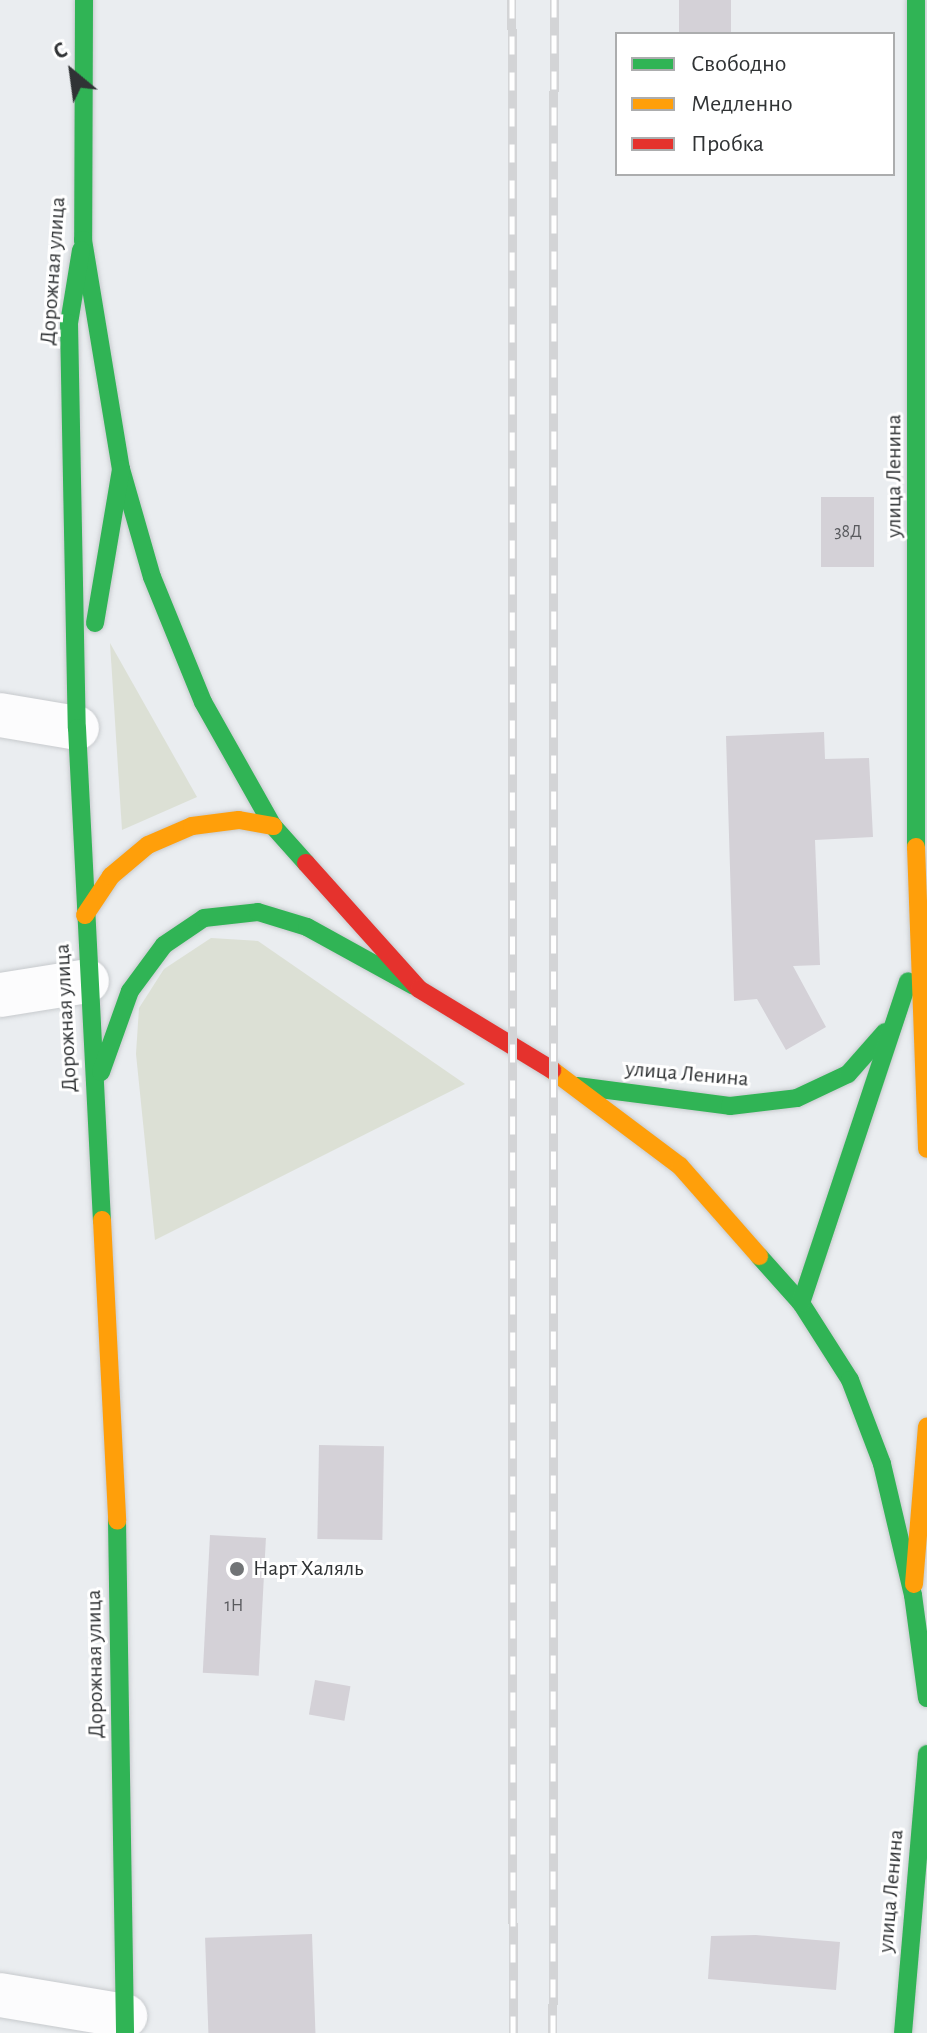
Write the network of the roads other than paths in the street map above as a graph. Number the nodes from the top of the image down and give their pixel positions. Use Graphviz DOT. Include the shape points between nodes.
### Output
graph roads {
  1 [pos="84,0"];
  2 [pos="916,0"];
  3 [pos="83,240"];
  4 [pos="121,469"];
  5 [pos="0,715"];
  6 [pos="77,728"];
  7 [pos="273,826"];
  8 [pos="85,915"];
  9 [pos="916,952"];
  10 [pos="87,981"];
  11 [pos="419,989"];
  12 [pos="0,995"];
  13 [pos="900,1010"];
  14 [pos="577,1086"];
  15 [pos="94,1089"];
  16 [pos="927,1149"];
  17 [pos="801,1303"];
  18 [pos="927,1427"];
  19 [pos="913,1595"];
  20 [pos="927,1698"];
  21 [pos="927,1754"];
  22 [pos="0,1995"];
  23 [pos="125,2025"];
  24 [pos="903,2033"];
  1 -- 3 [label="main road, Дорожная улица"];
  2 -- 9 [label="main road, улица Ленина"];
  3 -- 4 [label="main road"];
  3 -- 6 [label="main road, Дорожная улица" via="69,323"];
  4 -- 6 [label="main road"];
  4 -- 7 [label="main road" via="152,577 203,702"];
  5 -- 6 [label="street"];
  6 -- 8 [label="main road, Дорожная улица"];
  7 -- 8 [label="main road" via="239,820 192,826 148,845 111,876"];
  7 -- 11 [label="main road"];
  8 -- 10 [label="main road, Дорожная улица"];
  9 -- 13 [label="main road, улица Ленина"];
  9 -- 16 [label="main road, улица Ленина"];
  10 -- 12 [label="street"];
  10 -- 15 [label="main road, Дорожная улица"];
  11 -- 14 [label="main road"];
  11 -- 15 [label="main road" via="307,927 258,912 204,918 164,945 130,991"];
  13 -- 14 [label="main road, улица Ленина" via="868,1058 797,1098 730,1106"];
  13 -- 17 [label="main road, улица Ленина"];
  14 -- 17 [label="main road" via="680,1166"];
  15 -- 23 [label="main road, Дорожная улица" via="117,1515"];
  17 -- 19 [label="main road" via="861,1408"];
  18 -- 19 [label="main road"];
  19 -- 20 [label="main road"];
  21 -- 24 [label="main road, улица Ленина"];
  22 -- 23 [label="street"];
}
